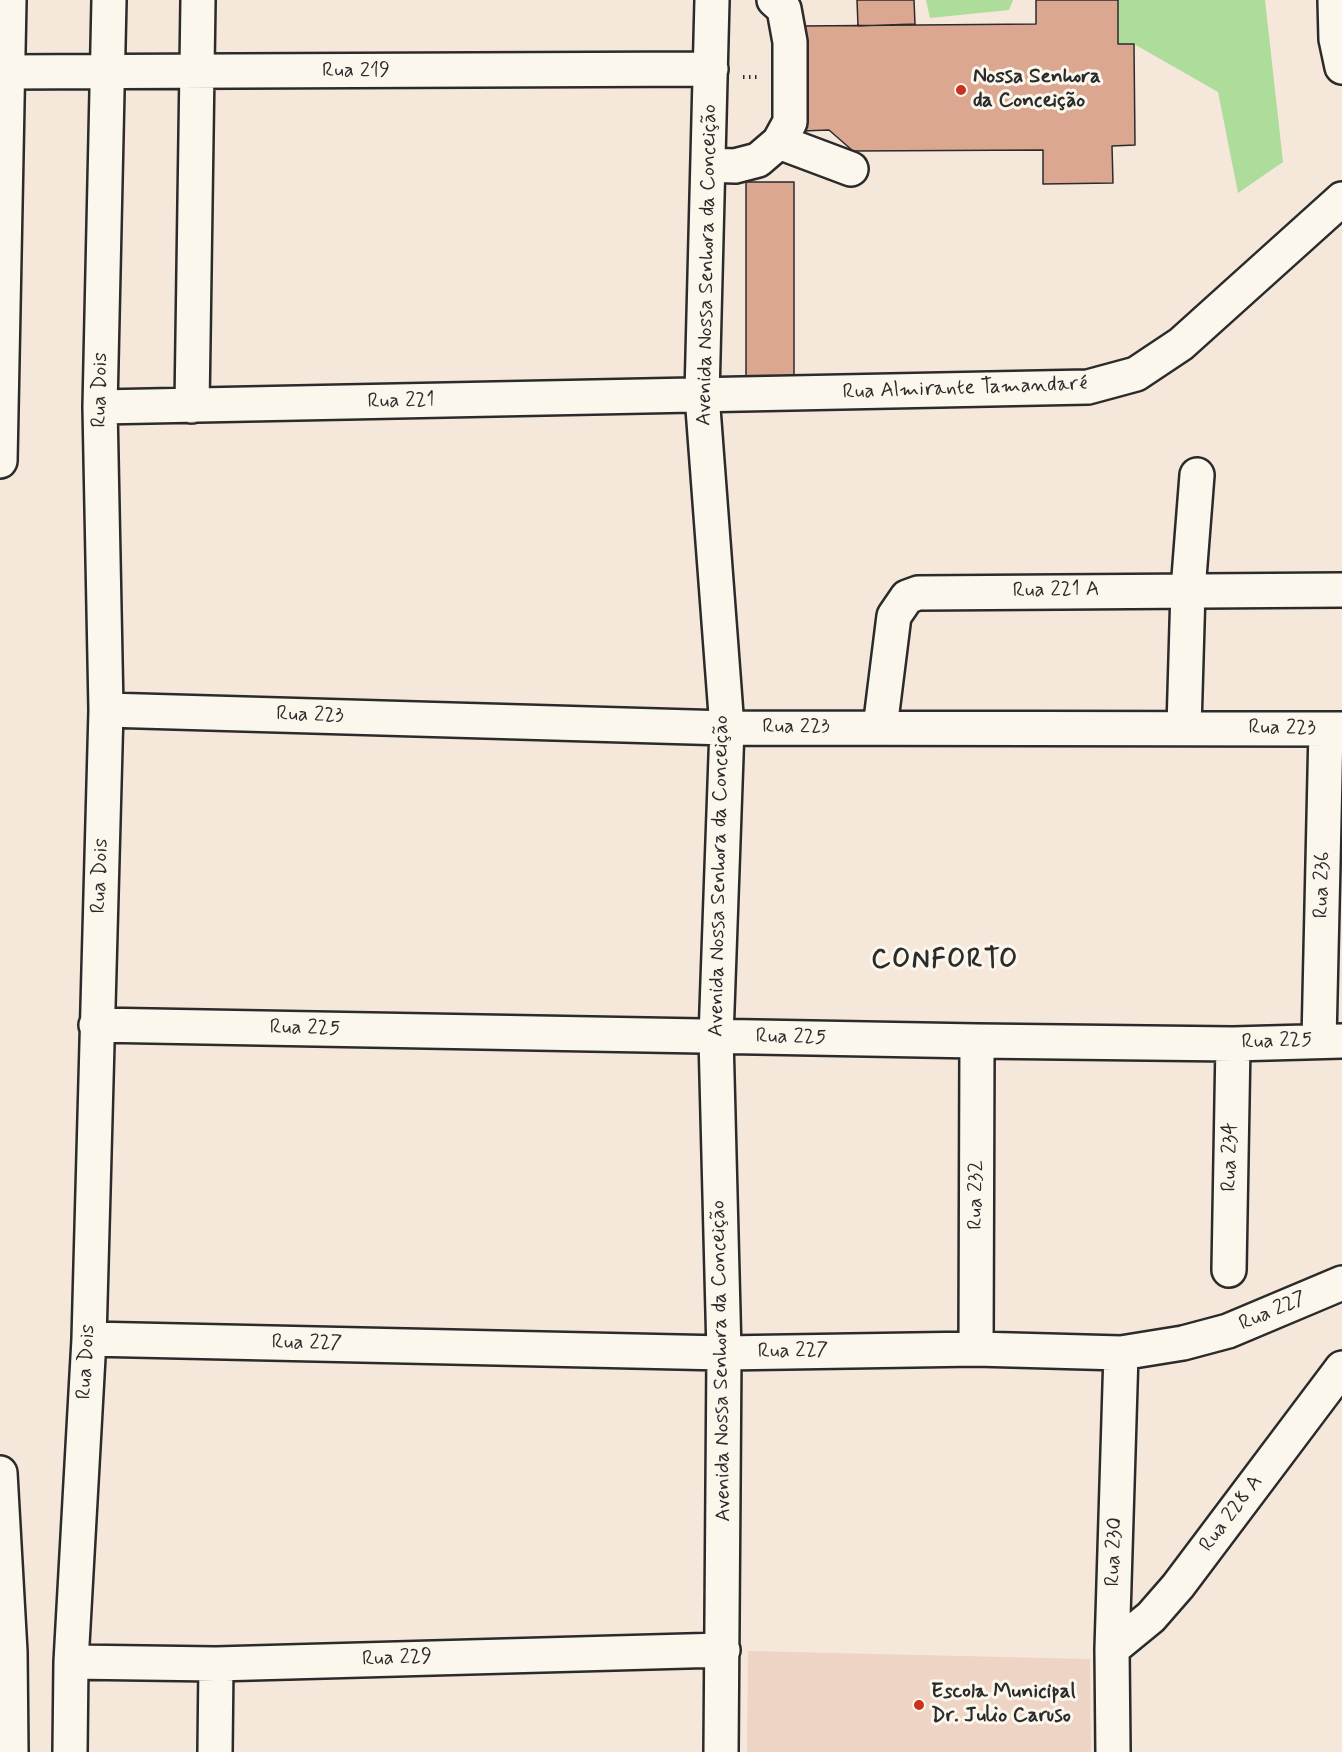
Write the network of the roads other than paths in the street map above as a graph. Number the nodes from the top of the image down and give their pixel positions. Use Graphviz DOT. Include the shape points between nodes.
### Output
graph roads {
  1 [pos="9,0"];
  2 [pos="109,0"];
  3 [pos="198,0"];
  4 [pos="712,0"];
  5 [pos="774,0"];
  6 [pos="1335,0"];
  7 [pos="1342,67"];
  8 [pos="711,69"];
  9 [pos="109,71"];
  10 [pos="4,72"];
  11 [pos="196,73"];
  12 [pos="779,142"];
  13 [pos="708,165"];
  14 [pos="851,169"];
  15 [pos="1342,199"];
  16 [pos="702,395"];
  17 [pos="100,406"];
  18 [pos="192,406"];
  19 [pos="0,461"];
  20 [pos="1197,475"];
  21 [pos="1188,590"];
  22 [pos="1342,590"];
  23 [pos="106,710"];
  24 [pos="1184,727"];
  25 [pos="727,728"];
  26 [pos="880,728"];
  27 [pos="1334,729"];
  28 [pos="96,1025"];
  29 [pos="716,1037"];
  30 [pos="977,1041"];
  31 [pos="1331,1041"];
  32 [pos="1233,1044"];
  33 [pos="1229,1270"];
  34 [pos="1342,1283"];
  35 [pos="89,1339"];
  36 [pos="976,1349"];
  37 [pos="724,1353"];
  38 [pos="1121,1353"];
  39 [pos="1342,1368"];
  40 [pos="0,1473"];
  41 [pos="1112,1649"];
  42 [pos="723,1650"];
  43 [pos="71,1662"];
  44 [pos="216,1664"];
  45 [pos="11,1752"];
  46 [pos="70,1752"];
  47 [pos="215,1752"];
  48 [pos="721,1752"];
  49 [pos="1113,1752"];
  1 -- 10 [label="street"];
  2 -- 9 [label="street, Rua Dois"];
  3 -- 11 [label="street"];
  4 -- 8 [label="street, Avenida Nossa Senhora da Conceição"];
  5 -- 12 [label="street" via="784,9 790,42 790,122"];
  6 -- 7 [label="street" via="1336,39"];
  8 -- 11 [label="street, Rua 219"];
  8 -- 13 [label="street, Avenida Nossa Senhora da Conceição"];
  9 -- 10 [label="street, Rua 219"];
  9 -- 11 [label="street, Rua 219"];
  9 -- 17 [label="street, Rua Dois"];
  10 -- 19 [label="street"];
  11 -- 18 [label="street"];
  12 -- 13 [label="street" via="758,160 735,166"];
  12 -- 14 [label="street"];
  13 -- 16 [label="street, Avenida Nossa Senhora da Conceição"];
  15 -- 16 [label="street, Rua Almirante Tamandaré" via="1181,344 1136,374 1088,387"];
  16 -- 18 [label="street, Rua 221"];
  16 -- 25 [label="street, Avenida Nossa Senhora da Conceição"];
  17 -- 18 [label="street, Rua 221"];
  17 -- 23 [label="street, Rua Dois"];
  20 -- 21 [label="street"];
  21 -- 22 [label="street, Rua 221 A"];
  21 -- 24 [label="street"];
  21 -- 26 [label="street, Rua 221 A" via="918,593 907,597 894,616"];
  23 -- 25 [label="street, Rua 223"];
  23 -- 28 [label="street, Rua Dois"];
  24 -- 26 [label="street, Rua 223"];
  24 -- 27 [label="street, Rua 223"];
  25 -- 26 [label="street, Rua 223"];
  25 -- 29 [label="street, Avenida Nossa Senhora da Conceição"];
  27 -- 31 [label="street, Rua 236"];
  28 -- 29 [label="street, Rua 225"];
  28 -- 35 [label="street, Rua Dois"];
  29 -- 30 [label="street, Rua 225"];
  29 -- 37 [label="street, Avenida Nossa Senhora da Conceição"];
  30 -- 32 [label="street, Rua 225"];
  30 -- 36 [label="street, Rua 232"];
  31 -- 32 [label="street, Rua 225"];
  32 -- 33 [label="street, Rua 234"];
  34 -- 38 [label="street, Rua 227" via="1228,1331"];
  35 -- 37 [label="street, Rua 227"];
  35 -- 43 [label="street, Rua Dois"];
  36 -- 37 [label="street, Rua 227"];
  36 -- 38 [label="street, Rua 227"];
  37 -- 42 [label="street, Avenida Nossa Senhora da Conceição"];
  38 -- 41 [label="street, Rua 230"];
  39 -- 41 [label="street, Rua 228 A" via="1178,1586 1151,1617"];
  40 -- 45 [label="street"];
  41 -- 49 [label="street, Rua 230"];
  42 -- 44 [label="street, Rua 229"];
  42 -- 48 [label="street, Avenida Nossa Senhora da Conceição"];
  43 -- 44 [label="street, Rua 229"];
  43 -- 46 [label="street, Rua Dois"];
  44 -- 47 [label="street"];
}
